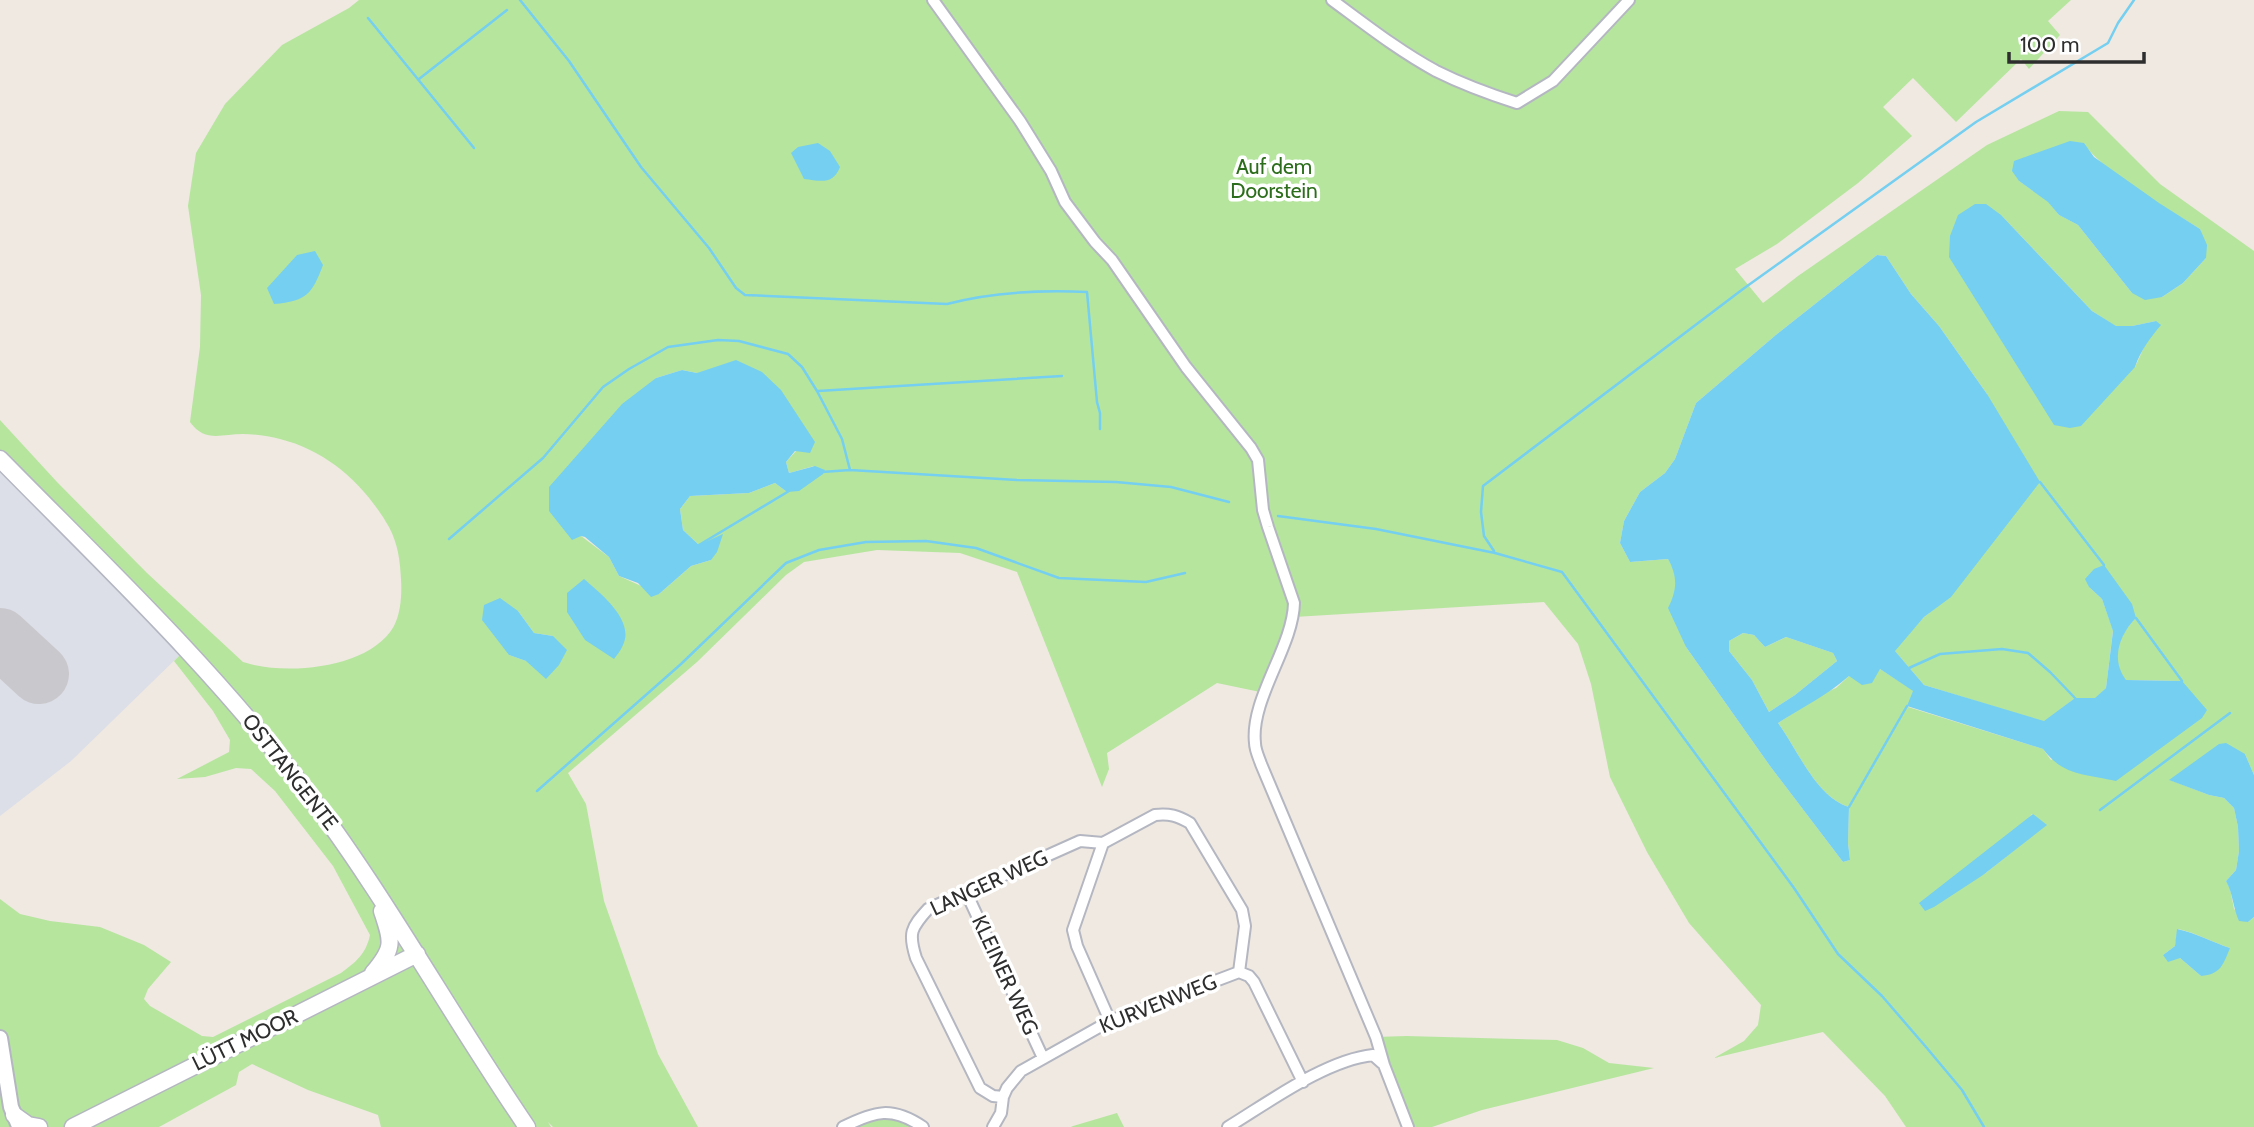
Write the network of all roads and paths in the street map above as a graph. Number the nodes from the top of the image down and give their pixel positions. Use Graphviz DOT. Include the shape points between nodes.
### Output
graph roads {
  1 [pos="933,0"];
  2 [pos="1332,0"];
  3 [pos="1629,0"];
  4 [pos="0,459"];
  5 [pos="1103,843"];
  6 [pos="375,891"];
  7 [pos="967,892"];
  8 [pos="417,954"];
  9 [pos="1239,972"];
  10 [pos="370,978"];
  11 [pos="1110,1021"];
  12 [pos="0,1038"];
  13 [pos="1043,1058"];
  14 [pos="1384,1065"];
  15 [pos="1303,1082"];
  16 [pos="1003,1097"];
  17 [pos="17,1121"];
  18 [pos="39,1127"];
  19 [pos="73,1127"];
  20 [pos="527,1127"];
  21 [pos="843,1127"];
  22 [pos="923,1127"];
  23 [pos="993,1127"];
  24 [pos="1228,1127"];
  25 [pos="1408,1127"];
  1 -- 14 [label="street" via="1020,121 1065,202 1258,460 1266,518 1294,603 1294,617 1265,693 1254,743"];
  2 -- 3 [label="street" via="1436,71 1517,103 1553,81"];
  4 -- 6 [label="main road, OSTTANGENTE" via="228,694 300,782"];
  5 -- 7 [label="street, LANGER WEG" via="1080,841"];
  5 -- 9 [label="street, LANGER WEG" via="1155,815 1178,816 1190,823 1242,910 1245,926"];
  5 -- 11 [label="street" via="1073,930"];
  6 -- 8 [label="main road, OSTTANGENTE"];
  6 -- 10 [label="main road" via="391,938 387,956"];
  7 -- 13 [label="street, KLEINER WEG"];
  7 -- 16 [label="street, LANGER WEG" via="928,909 911,930 911,942 980,1088"];
  8 -- 10 [label="main road, LÜTT MOOR"];
  8 -- 20 [label="main road, OSTTANGENTE"];
  9 -- 11 [label="street, KURVENWEG"];
  9 -- 15 [label="street, KURVENWEG" via="1254,982"];
  10 -- 19 [label="main road, LÜTT MOOR"];
  11 -- 13 [label="street, KURVENWEG"];
  12 -- 17 [label="street"];
  13 -- 16 [label="street, KURVENWEG" via="1021,1071"];
  14 -- 15 [label="street" via="1373,1055 1354,1057"];
  14 -- 25 [label="street"];
  15 -- 24 [label="street"];
  16 -- 23 [label="street, KURVENWEG"];
  17 -- 18 [label="main road"];
  21 -- 22 [label="street" via="885,1113 905,1115"];
}
